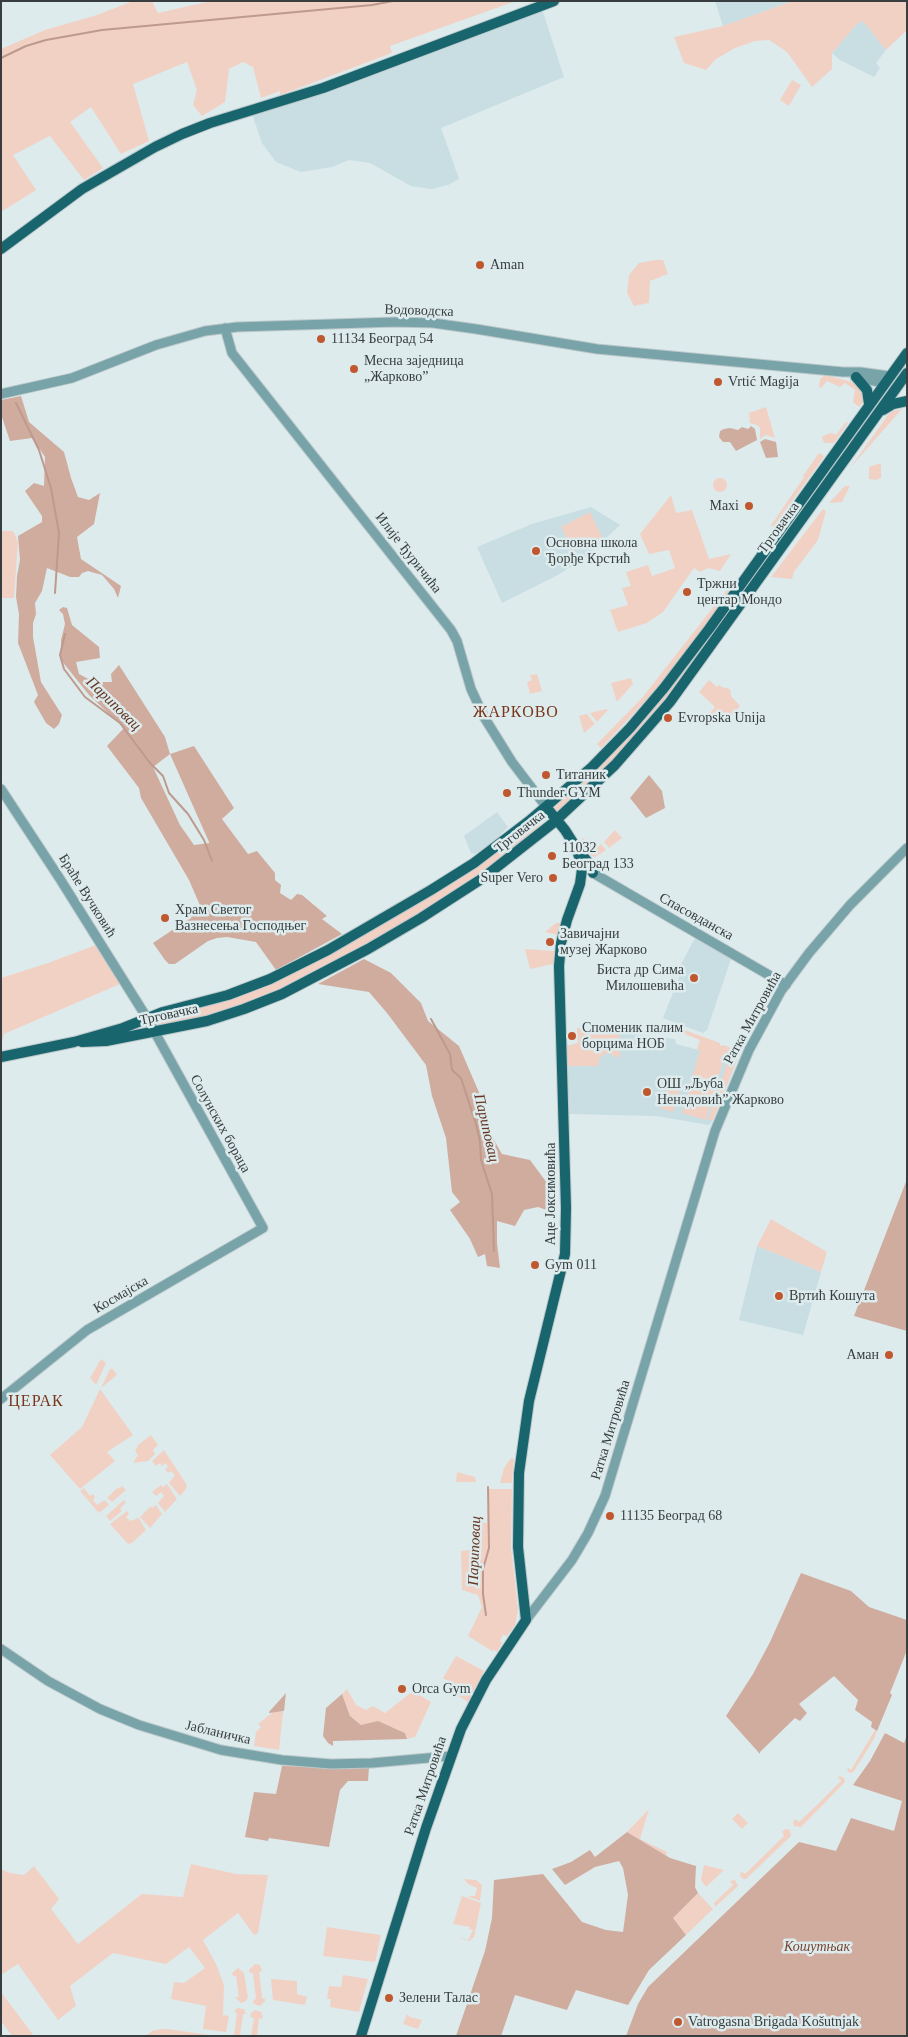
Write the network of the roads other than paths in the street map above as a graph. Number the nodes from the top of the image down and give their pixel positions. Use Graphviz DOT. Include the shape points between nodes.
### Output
graph roads {
  1 [pos="554,1"];
  2 [pos="1,249"];
  3 [pos="238,327"];
  4 [pos="223,328"];
  5 [pos="231,349"];
  6 [pos="907,353"];
  7 [pos="843,372"];
  8 [pos="907,372"];
  9 [pos="856,377"];
  10 [pos="887,380"];
  11 [pos="901,385"];
  12 [pos="1,394"];
  13 [pos="907,396"];
  14 [pos="907,401"];
  15 [pos="869,404"];
  16 [pos="876,416"];
  17 [pos="1,789"];
  18 [pos="547,808"];
  19 [pos="557,820"];
  20 [pos="907,848"];
  21 [pos="577,849"];
  22 [pos="581,861"];
  23 [pos="593,873"];
  24 [pos="786,985"];
  25 [pos="147,1018"];
  26 [pos="154,1032"];
  27 [pos="74,1042"];
  28 [pos="1,1056"];
  29 [pos="263,1228"];
  30 [pos="1,1399"];
  31 [pos="526,1620"];
  32 [pos="1,1649"];
  33 [pos="450,1756"];
  34 [pos="361,2036"];
  1 -- 2 [label="main road" via="323,88 182,134 82,189"];
  3 -- 4 [label="street, Водоводска"];
  3 -- 5 [label="street" via="233,332"];
  3 -- 7 [label="street, Водоводска" via="433,323 597,349"];
  4 -- 5 [label="street, Илије Ђуричића"];
  4 -- 12 [label="street, Водоводска" via="156,345 66,380"];
  5 -- 18 [label="street, Илије Ђуричића" via="451,630 484,718"];
  6 -- 10 [label="main road, Трговачка"];
  7 -- 9 [label="street, Водоводска"];
  7 -- 10 [label="street, Водоводска" via="860,372"];
  8 -- 11 [label="main road, Трговачка"];
  9 -- 10 [label="street, Водоводска"];
  9 -- 15 [label="main road" via="867,390"];
  10 -- 11 [label="main road"];
  10 -- 15 [label="main road, Трговачка"];
  11 -- 13 [label="main road"];
  11 -- 16 [label="main road, Трговачка"];
  14 -- 16 [label="main road" via="893,404"];
  15 -- 18 [label="main road, Трговачка" via="661,692 592,767"];
  16 -- 19 [label="main road, Трговачка" via="670,702 615,765"];
  17 -- 25 [label="street, Браће Вучковић"];
  18 -- 19 [label="main road, Аце Јоксимовића"];
  18 -- 25 [label="main road, Трговачка" via="474,863 291,969 228,995"];
  19 -- 21 [label="main road, Аце Јоксимовића"];
  19 -- 26 [label="main road, Трговачка" via="483,878 368,949 302,984 244,1009"];
  20 -- 24 [label="street, Ратка Митровића" via="839,917"];
  21 -- 22 [label="main road, Аце Јоксимовића"];
  21 -- 23 [label="main road"];
  22 -- 23 [label="main road"];
  22 -- 31 [label="main road, Аце Јоксимовића" via="580,884 561,943 559,966 565,1249 528,1401 519,1467 518,1560"];
  23 -- 24 [label="street, Спасовданска"];
  24 -- 31 [label="street, Ратка Митровића" via="749,1050 715,1131 602,1505 572,1560"];
  25 -- 26 [label="street, Браће Вучковић"];
  25 -- 27 [label="main road, Трговачка"];
  26 -- 27 [label="main road, Трговачка" via="106,1041"];
  26 -- 29 [label="street, Солунских бораца"];
  27 -- 28 [label="main road, Трговачка"];
  29 -- 30 [label="street, Космајска" via="87,1330"];
  31 -- 33 [label="main road, Ратка Митровића" via="486,1680"];
  32 -- 33 [label="street, Јабланичка" via="48,1681 100,1709 139,1725 221,1750 331,1764"];
  33 -- 34 [label="main road, Ратка Митровића"];
}
